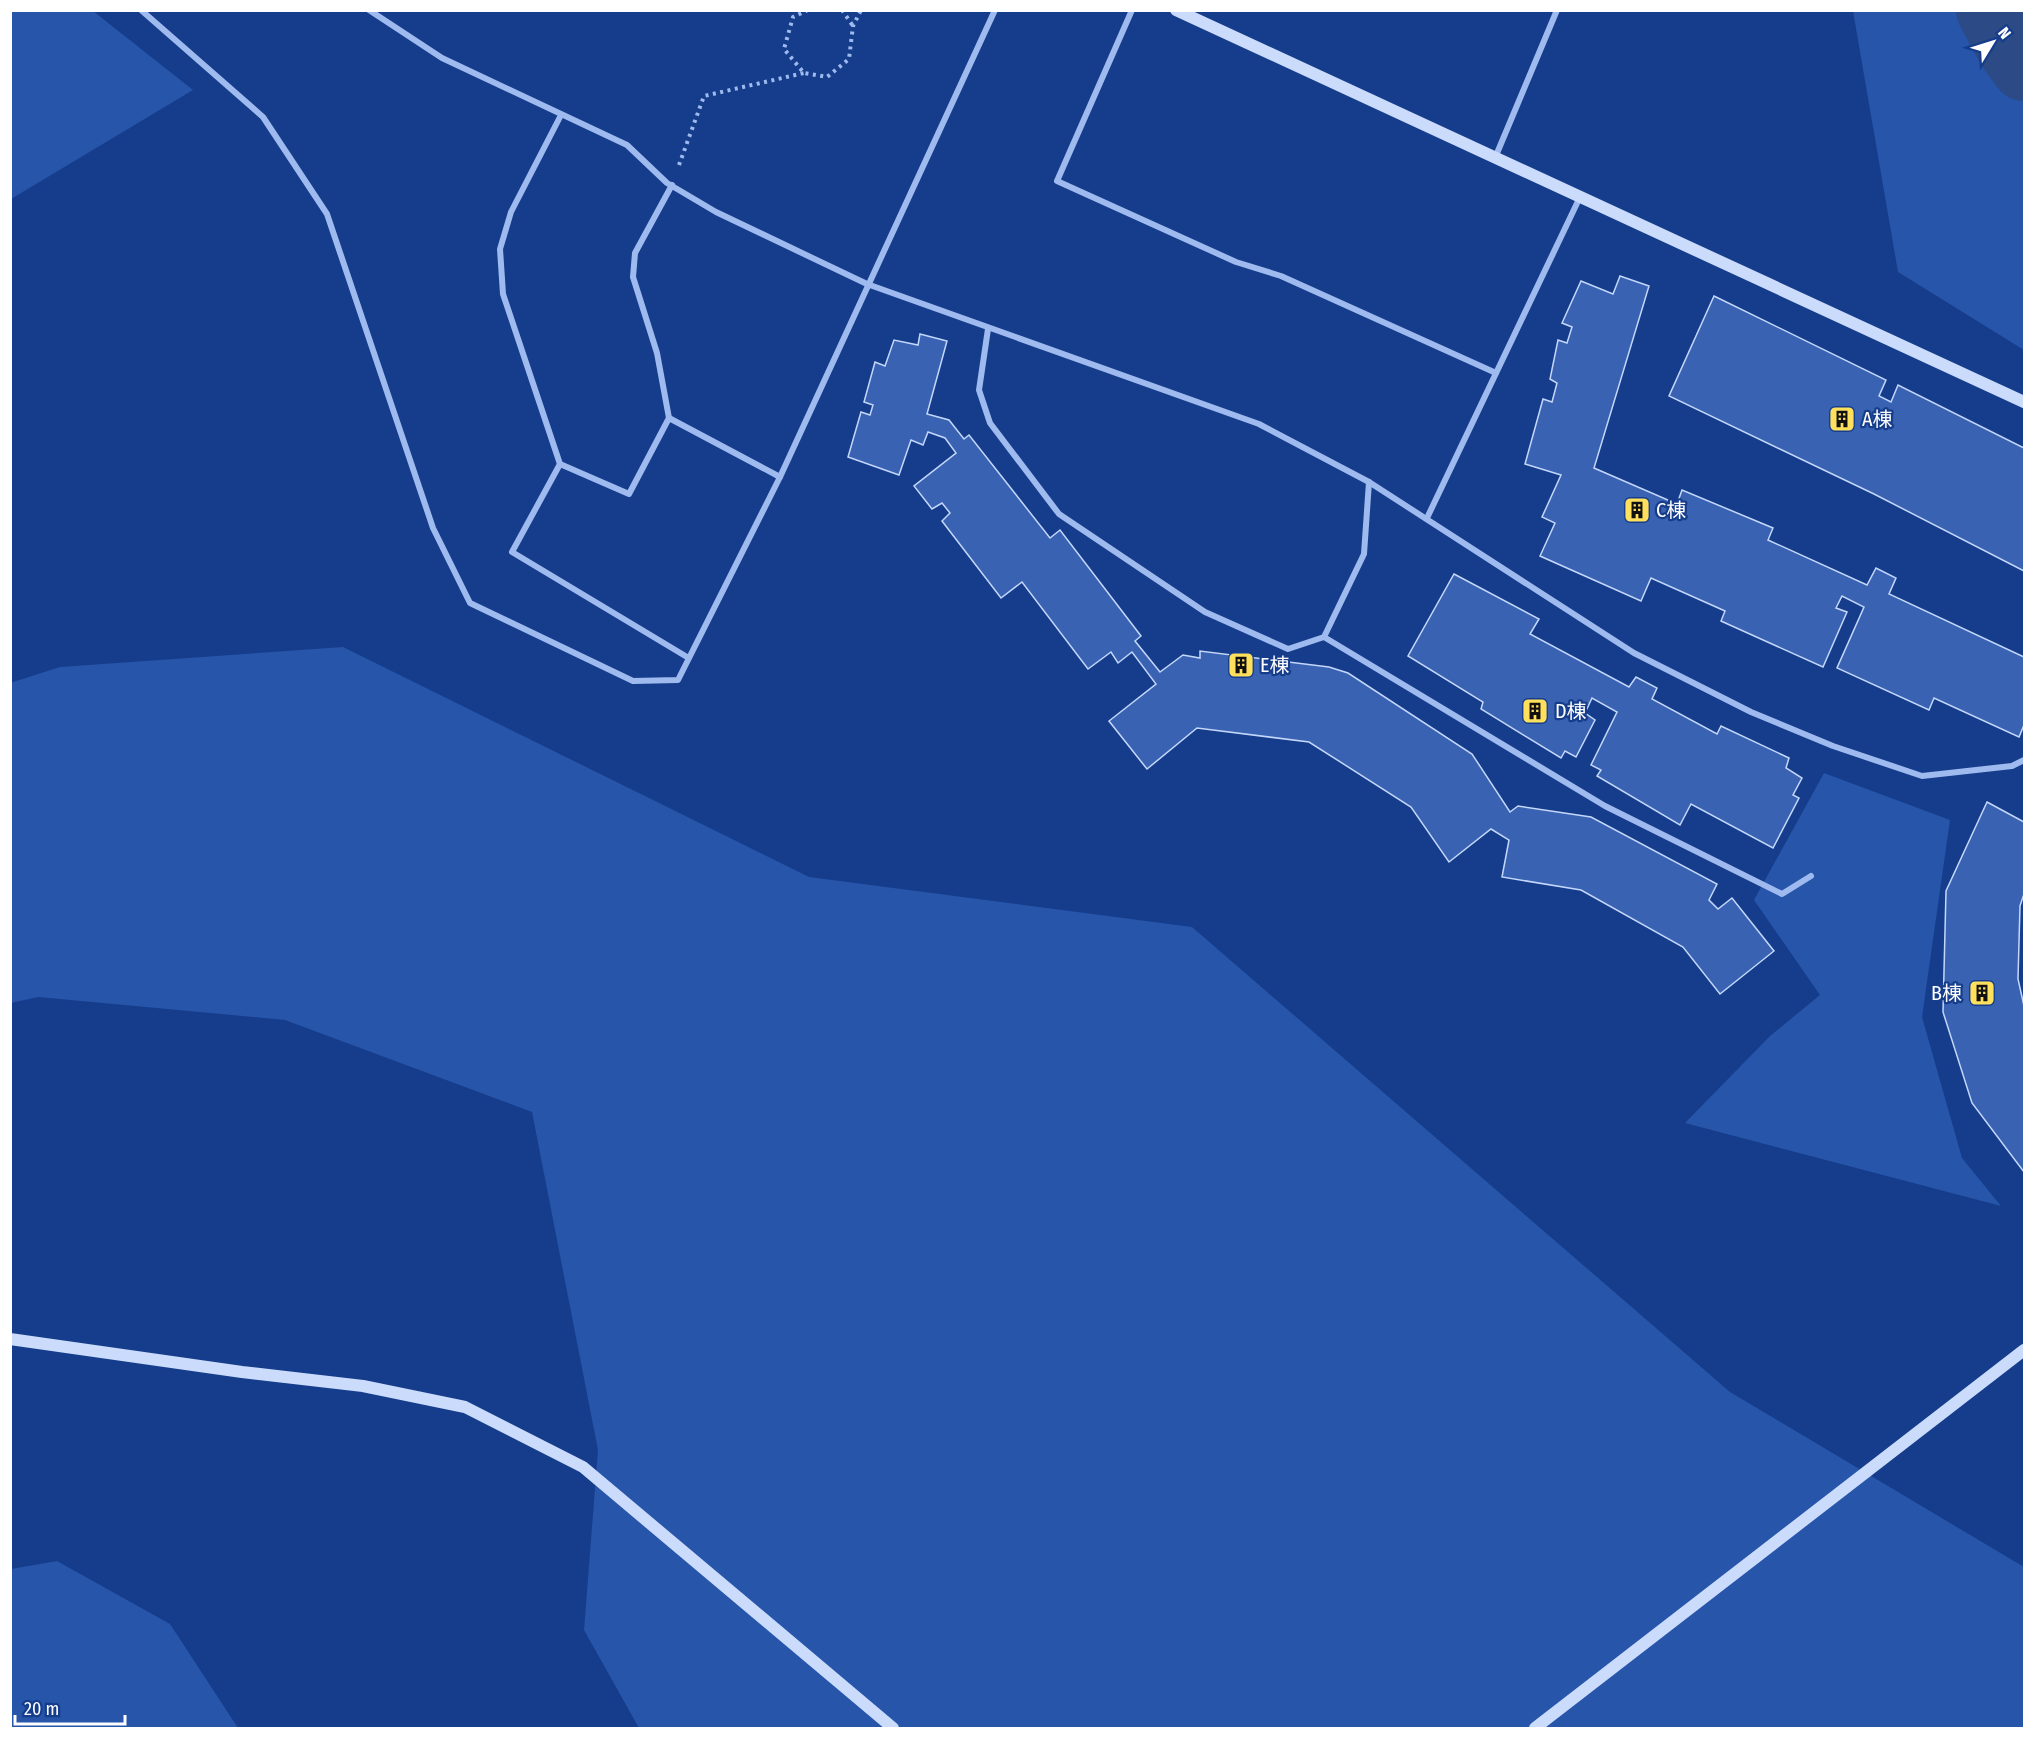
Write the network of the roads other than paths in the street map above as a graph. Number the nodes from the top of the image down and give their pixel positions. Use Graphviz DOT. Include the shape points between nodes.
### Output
graph roads {
  1 [pos="141,10"];
  2 [pos="369,10"];
  3 [pos="995,10"];
  4 [pos="1132,10"];
  5 [pos="1176,10"];
  6 [pos="1557,10"];
  7 [pos="561,115"];
  8 [pos="1495,158"];
  9 [pos="672,185"];
  10 [pos="1580,197"];
  11 [pos="867,284"];
  12 [pos="988,329"];
  13 [pos="1496,373"];
  14 [pos="2025,402"];
  15 [pos="669,418"];
  16 [pos="560,464"];
  17 [pos="780,477"];
  18 [pos="1370,482"];
  19 [pos="1427,518"];
  20 [pos="1324,637"];
  21 [pos="687,657"];
  22 [pos="2025,760"];
  23 [pos="1811,876"];
  24 [pos="10,1339"];
  25 [pos="2025,1350"];
  26 [pos="893,1728"];
  27 [pos="1535,1728"];
  1 -- 21 [label="street" via="263,117 327,214 433,528 470,603 633,681 678,680"];
  2 -- 7 [label="street" via="442,58"];
  3 -- 11 [label="street"];
  4 -- 13 [label="street" via="1057,181"];
  5 -- 8 [label="street"];
  6 -- 8 [label="street"];
  7 -- 9 [label="street" via="627,145"];
  7 -- 16 [label="street" via="510,212 500,249 503,294"];
  8 -- 10 [label="street"];
  9 -- 11 [label="street" via="716,212"];
  9 -- 15 [label="street" via="635,253 633,277 657,353"];
  10 -- 13 [label="street"];
  10 -- 14 [label="street"];
  11 -- 12 [label="street"];
  11 -- 17 [label="street"];
  12 -- 18 [label="street" via="1259,424"];
  12 -- 20 [label="street" via="979,390 990,423 1059,514 1205,612 1288,649"];
  13 -- 19 [label="street"];
  15 -- 16 [label="street" via="629,494"];
  15 -- 17 [label="street"];
  16 -- 21 [label="street" via="512,552"];
  17 -- 21 [label="street"];
  18 -- 19 [label="street"];
  18 -- 20 [label="street" via="1364,554"];
  19 -- 22 [label="street" via="1634,653 1751,712 1833,746 1922,776 2012,766"];
  20 -- 23 [label="street" via="1605,806 1782,894"];
  24 -- 26 [label="street" via="363,1386 465,1407 583,1467"];
  25 -- 27 [label="street"];
}
